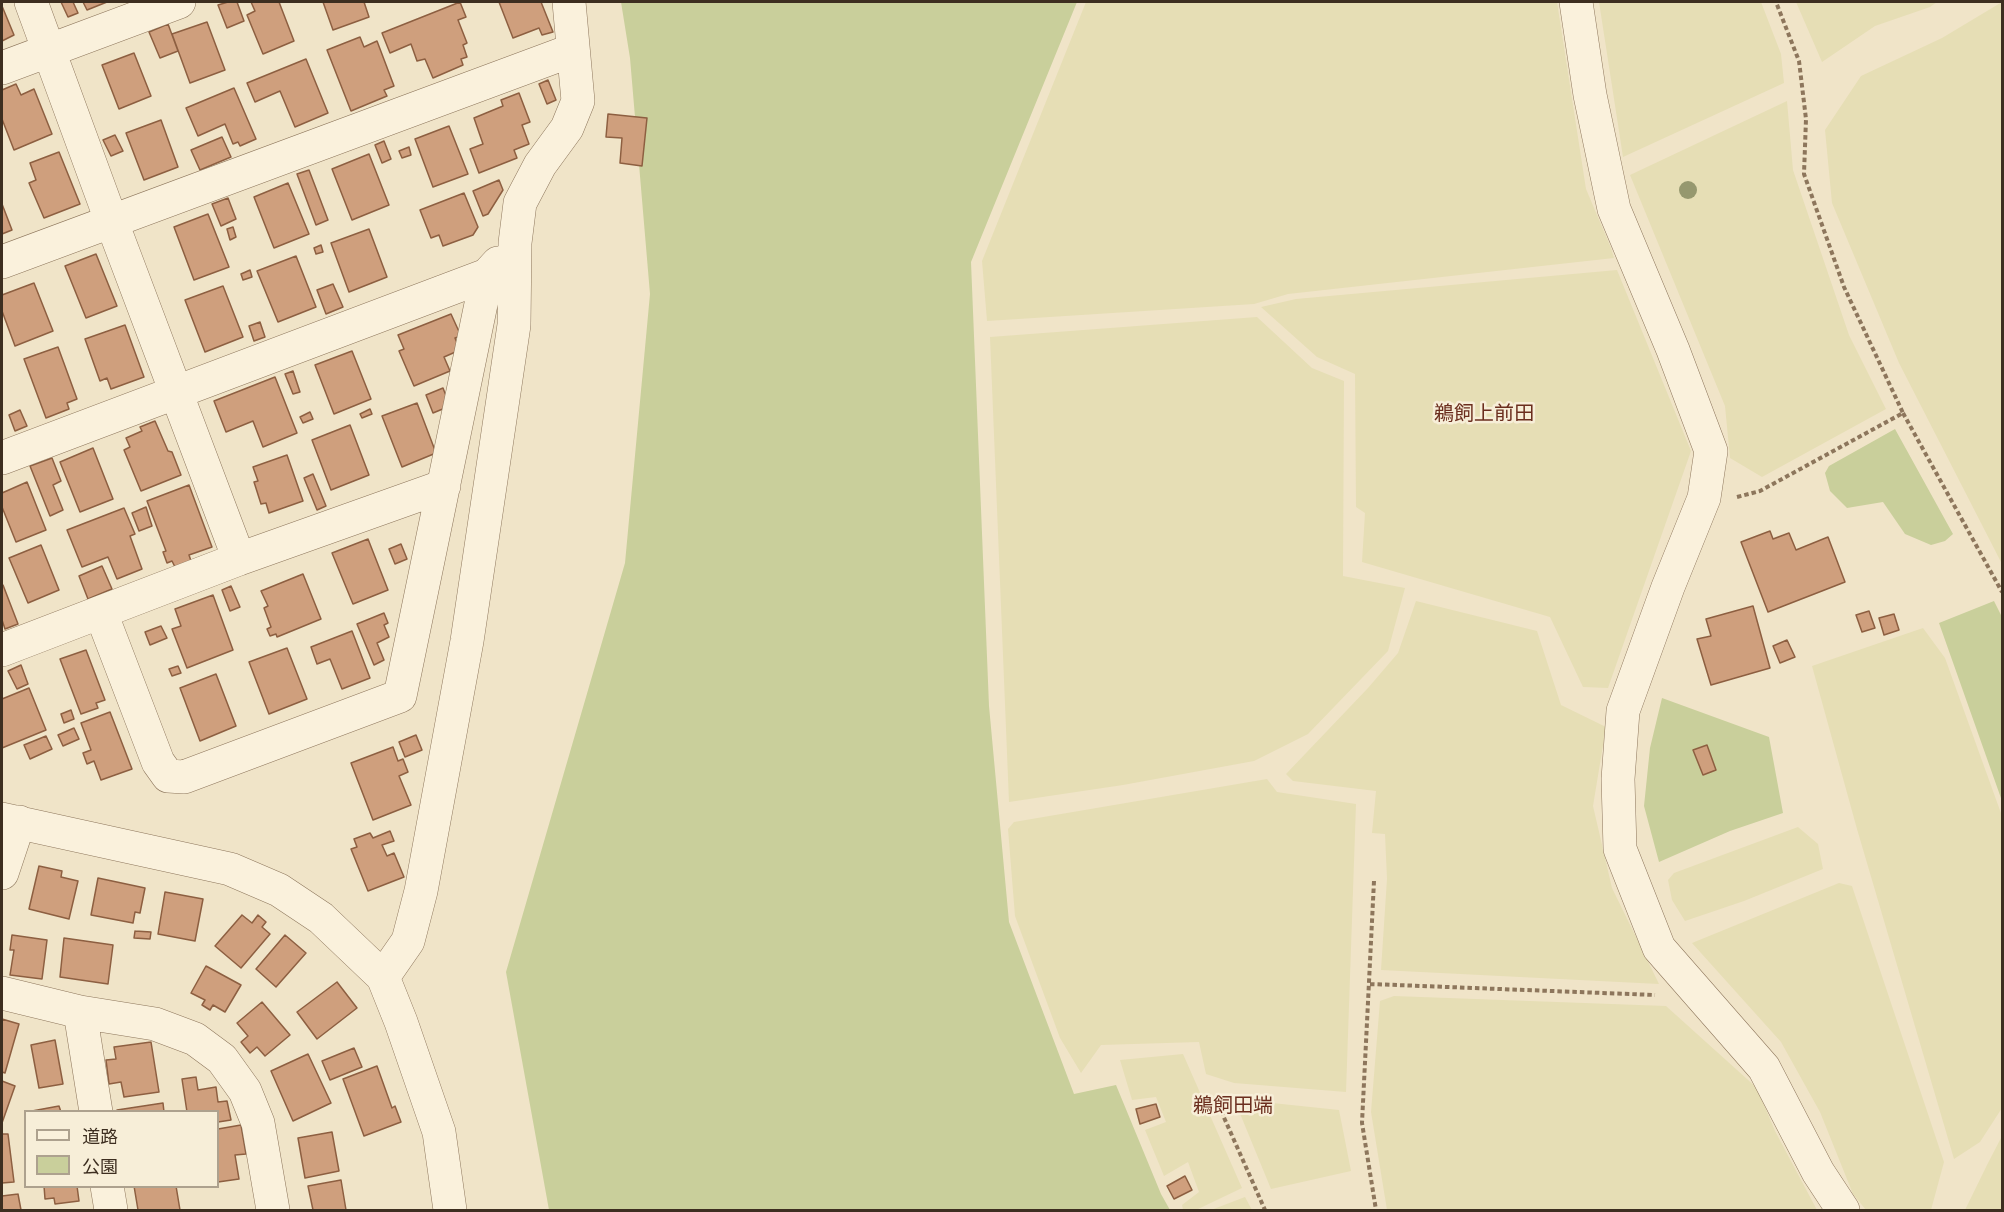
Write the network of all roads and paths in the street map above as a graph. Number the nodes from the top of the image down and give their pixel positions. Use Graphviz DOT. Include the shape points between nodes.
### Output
graph roads {
  1 [pos="31,2"];
  2 [pos="178,2"];
  3 [pos="569,2"];
  4 [pos="1576,2"];
  5 [pos="1776,2"];
  6 [pos="49,50"];
  7 [pos="573,50"];
  8 [pos="2,68"];
  9 [pos="111,220"];
  10 [pos="515,243"];
  11 [pos="2,262"];
  12 [pos="487,275"];
  13 [pos="177,393"];
  14 [pos="1903,413"];
  15 [pos="2,458"];
  16 [pos="444,486"];
  17 [pos="1704,498"];
  18 [pos="239,560"];
  19 [pos="2002,592"];
  20 [pos="101,613"];
  21 [pos="2,650"];
  22 [pos="10,821"];
  23 [pos="2,873"];
  24 [pos="1374,881"];
  25 [pos="383,977"];
  26 [pos="1370,984"];
  27 [pos="2,993"];
  28 [pos="1701,996"];
  29 [pos="80,1012"];
  30 [pos="1218,1104"];
  31 [pos="96,1110"];
  32 [pos="107,1188"];
  33 [pos="111,1210"];
  34 [pos="273,1210"];
  35 [pos="450,1210"];
  36 [pos="1265,1210"];
  37 [pos="1376,1210"];
  38 [pos="1843,1210"];
  1 -- 6 [label="street"];
  2 -- 6 [label="street"];
  3 -- 7 [label="street"];
  4 -- 17 [label="street" via="1590,95 1614,209 1711,451"];
  5 -- 14 [label="path" via="1799,61 1806,119 1804,174 1844,287"];
  6 -- 8 [label="street"];
  6 -- 9 [label="street"];
  7 -- 9 [label="street"];
  7 -- 10 [label="street" via="578,101 567,128 540,165 520,203"];
  9 -- 11 [label="street"];
  9 -- 13 [label="street"];
  10 -- 12 [label="street"];
  10 -- 25 [label="street" via="514,325 467,641 421,891 408,941"];
  12 -- 13 [label="street"];
  12 -- 16 [label="street"];
  13 -- 15 [label="street"];
  13 -- 18 [label="street"];
  14 -- 17 [label="path" via="1760,491 1729,499"];
  14 -- 19 [label="path"];
  16 -- 18 [label="street"];
  16 -- 20 [label="street" via="400,696 184,777 168,776 158,762"];
  17 -- 28 [label="street" via="1623,711 1618,779 1620,849 1659,948"];
  18 -- 20 [label="street"];
  20 -- 21 [label="street"];
  22 -- 23 [label="street"];
  22 -- 25 [label="street" via="230,869 269,885 321,918"];
  24 -- 26 [label="path"];
  25 -- 35 [label="street" via="439,1132"];
  26 -- 28 [label="path"];
  26 -- 37 [label="path" via="1362,1123"];
  27 -- 29 [label="street"];
  28 -- 38 [label="street" via="1764,1068 1818,1172"];
  29 -- 31 [label="street"];
  29 -- 34 [label="street" via="155,1024 195,1039 222,1059 245,1091 258,1123"];
  30 -- 36 [label="path"];
  32 -- 33 [label="street"];
}
